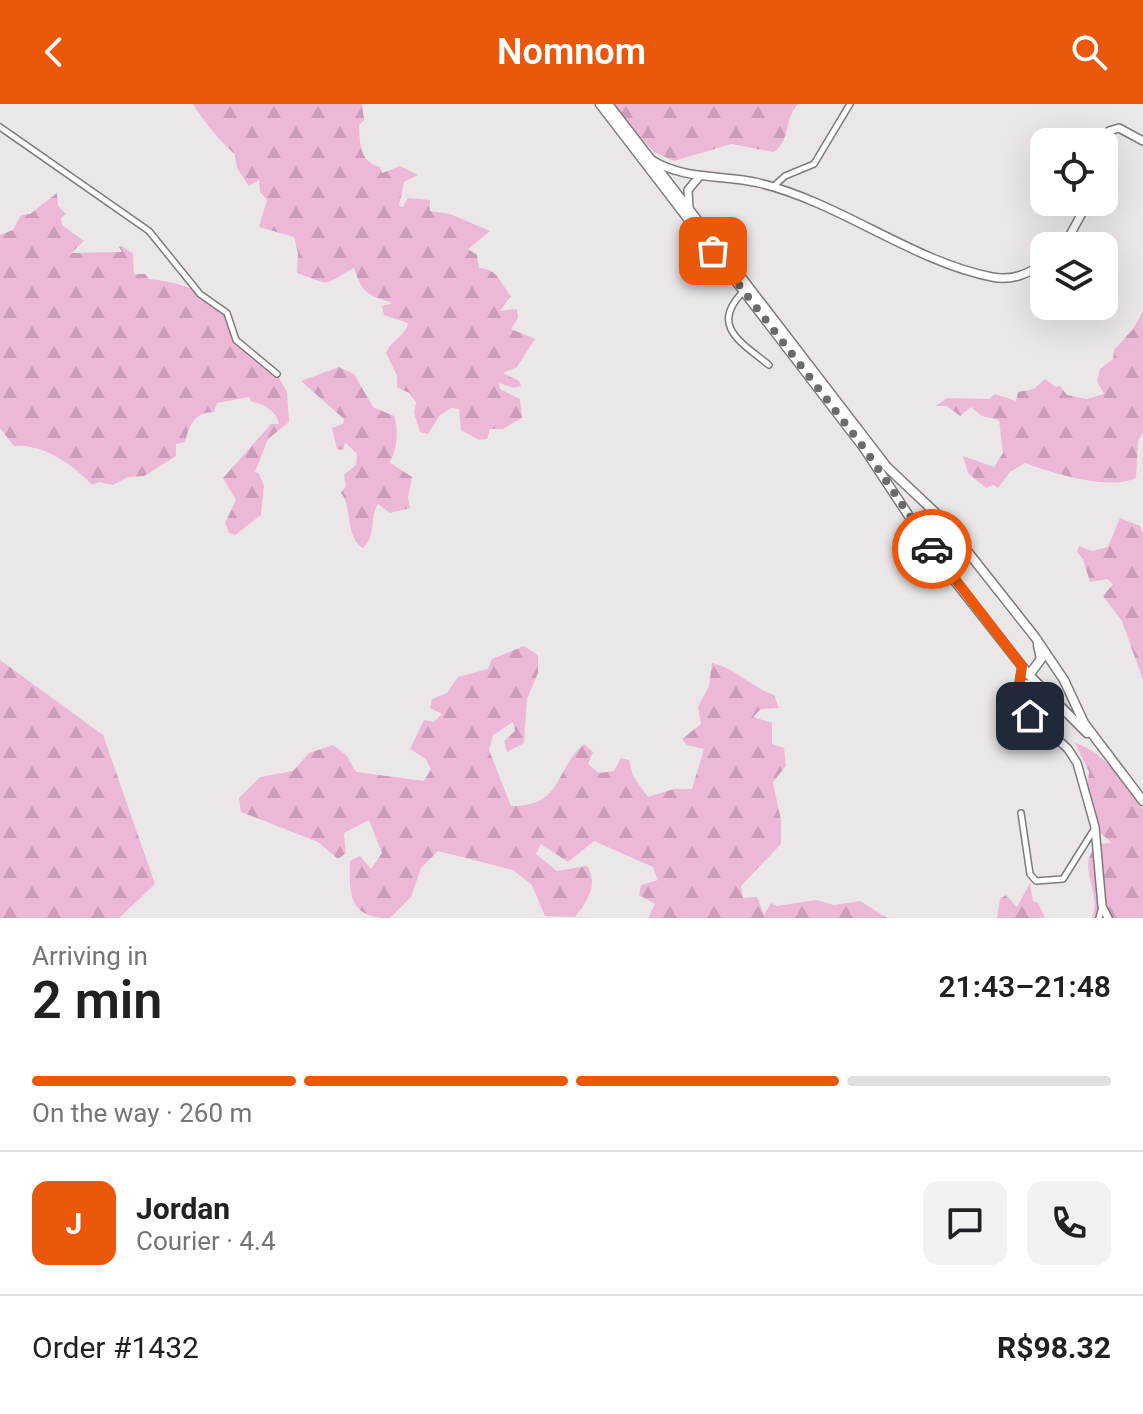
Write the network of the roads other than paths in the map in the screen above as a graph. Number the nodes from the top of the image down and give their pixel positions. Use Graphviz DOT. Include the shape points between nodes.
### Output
graph roads {
  1 [pos="600,104"];
  2 [pos="608,104"];
  3 [pos="850,104"];
  4 [pos="0,127"];
  5 [pos="1118,128"];
  6 [pos="1143,141"];
  7 [pos="647,157"];
  8 [pos="700,177"];
  9 [pos="773,187"];
  10 [pos="691,213"];
  11 [pos="1030,270"];
  12 [pos="743,291"];
  13 [pos="769,365"];
  14 [pos="277,374"];
  15 [pos="965,548"];
  16 [pos="950,572"];
  17 [pos="1035,637"];
  18 [pos="1022,666"];
  19 [pos="1029,675"];
  20 [pos="1021,685"];
  21 [pos="1039,686"];
  22 [pos="1104,751"];
  23 [pos="1143,801"];
  24 [pos="1021,813"];
  25 [pos="1095,827"];
  26 [pos="1102,906"];
  27 [pos="1099,918"];
  28 [pos="1108,918"];
  1 -- 12 [label="main road"];
  2 -- 7 [label="main road"];
  3 -- 9 [label="street" via="814,164"];
  4 -- 14 [label="street" via="149,231 192,286 227,313 236,340"];
  5 -- 6 [label="street"];
  7 -- 8 [label="street"];
  7 -- 10 [label="main road"];
  8 -- 9 [label="street"];
  8 -- 10 [label="street" via="688,190"];
  9 -- 11 [label="street" via="974,273 1012,278"];
  10 -- 15 [label="main road" via="887,467"];
  12 -- 13 [label="street" via="727,316 731,334"];
  12 -- 16 [label="main road" via="864,448"];
  15 -- 16 [label="main road" via="948,533 938,535 936,544"];
  15 -- 17 [label="main road"];
  16 -- 18 [label="main road"];
  17 -- 19 [label="main road" via="1041,659"];
  17 -- 22 [label="main road"];
  18 -- 19 [label="main road"];
  18 -- 20 [label="street"];
  19 -- 20 [label="street"];
  19 -- 21 [label="main road"];
  20 -- 21 [label="main road"];
  20 -- 25 [label="street" via="1020,704 1073,756"];
  21 -- 22 [label="main road"];
  22 -- 23 [label="main road"];
  24 -- 25 [label="street" via="1030,874 1036,881 1063,879"];
  25 -- 26 [label="street"];
  26 -- 27 [label="street"];
  26 -- 28 [label="street"];
}
